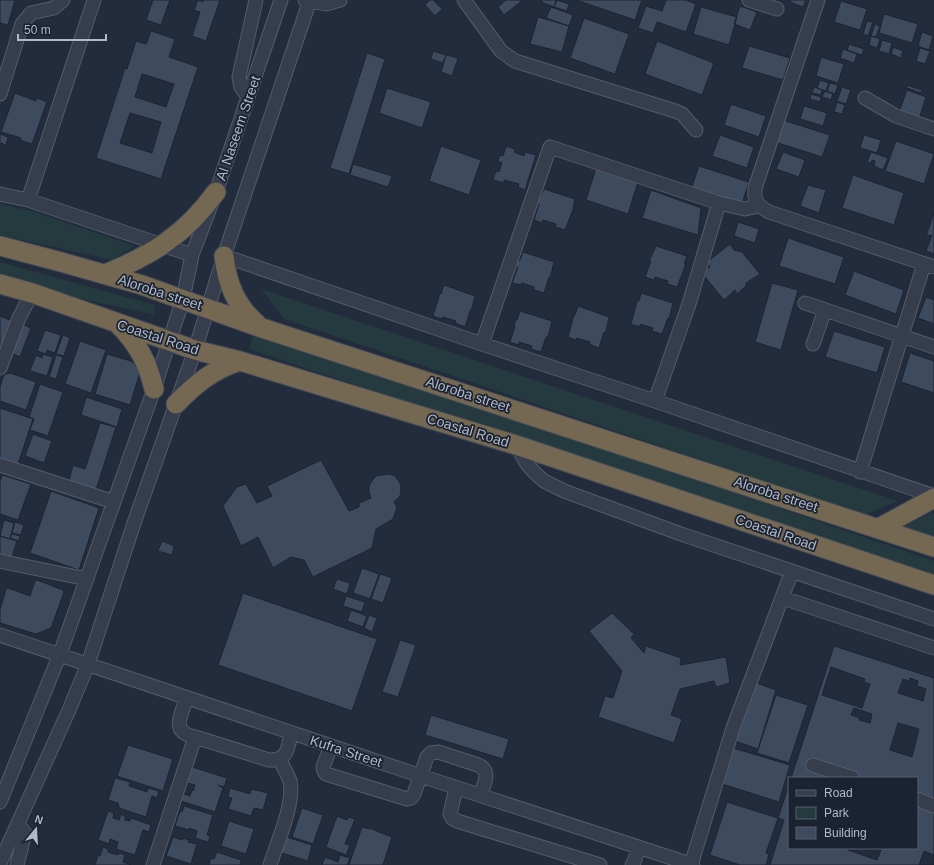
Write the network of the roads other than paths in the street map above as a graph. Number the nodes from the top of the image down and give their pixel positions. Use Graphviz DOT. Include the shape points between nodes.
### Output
graph roads {
  1 [pos="63,0"];
  2 [pos="256,0"];
  3 [pos="281,0"];
  4 [pos="308,0"];
  5 [pos="340,0"];
  6 [pos="464,0"];
  7 [pos="750,0"];
  8 [pos="818,0"];
  9 [pos="93,1"];
  10 [pos="777,9"];
  11 [pos="0,94"];
  12 [pos="248,97"];
  13 [pos="865,98"];
  14 [pos="934,128"];
  15 [pos="696,130"];
  16 [pos="216,192"];
  17 [pos="0,194"];
  18 [pos="28,200"];
  19 [pos="719,203"];
  20 [pos="759,206"];
  21 [pos="0,246"];
  22 [pos="162,246"];
  23 [pos="192,255"];
  24 [pos="224,256"];
  25 [pos="929,266"];
  26 [pos="105,274"];
  27 [pos="0,284"];
  28 [pos="32,293"];
  29 [pos="183,299"];
  30 [pos="805,303"];
  31 [pos="208,308"];
  32 [pos="825,310"];
  33 [pos="118,324"];
  34 [pos="262,328"];
  35 [pos="901,337"];
  36 [pos="170,341"];
  37 [pos="482,344"];
  38 [pos="813,344"];
  39 [pos="934,347"];
  40 [pos="195,350"];
  41 [pos="240,361"];
  42 [pos="0,368"];
  43 [pos="154,389"];
  44 [pos="655,401"];
  45 [pos="176,404"];
  46 [pos="516,444"];
  47 [pos="0,464"];
  48 [pos="860,472"];
  49 [pos="934,497"];
  50 [pos="114,502"];
  51 [pos="879,528"];
  52 [pos="934,547"];
  53 [pos="0,561"];
  54 [pos="792,572"];
  55 [pos="87,579"];
  56 [pos="934,585"];
  57 [pos="783,598"];
  58 [pos="934,619"];
  59 [pos="0,634"];
  60 [pos="934,648"];
  61 [pos="60,654"];
  62 [pos="88,664"];
  63 [pos="187,698"];
  64 [pos="291,733"];
  65 [pos="195,737"];
  66 [pos="331,746"];
  67 [pos="278,759"];
  68 [pos="813,765"];
  69 [pos="421,776"];
  70 [pos="850,777"];
  71 [pos="456,788"];
  72 [pos="480,795"];
  73 [pos="2,796"];
  74 [pos="918,799"];
  75 [pos="934,806"];
  76 [pos="18,824"];
  77 [pos="639,847"];
  78 [pos="0,863"];
  79 [pos="17,865"];
  80 [pos="153,865"];
  81 [pos="270,865"];
  82 [pos="600,865"];
  83 [pos="632,865"];
  84 [pos="691,865"];
  1 -- 11 [label="street" via="54,8 31,13 22,24"];
  2 -- 12 [label="street" via="239,77 241,87"];
  3 -- 12 [label="street, Al Naseem Street"];
  4 -- 5 [label="street" via="326,4"];
  4 -- 24 [label="street, Al Naseem Street"];
  6 -- 15 [label="street" via="501,51 515,61 675,111 682,114"];
  7 -- 10 [label="street"];
  8 -- 20 [label="street" via="755,188 754,198"];
  9 -- 18 [label="street"];
  12 -- 16 [label="street, Al Naseem Street"];
  13 -- 14 [label="street" via="896,116"];
  16 -- 22 [label="highway" via="188,226"];
  16 -- 23 [label="street, Al Naseem Street"];
  17 -- 18 [label="street"];
  18 -- 22 [label="street"];
  19 -- 20 [label="street" via="745,209"];
  19 -- 37 [label="street" via="550,147"];
  19 -- 44 [label="street" via="689,304"];
  20 -- 25 [label="street" via="769,212"];
  21 -- 26 [label="highway, Aloroba street"];
  22 -- 23 [label="street"];
  22 -- 26 [label="highway"];
  23 -- 29 [label="street, Al Naseem Street"];
  24 -- 31 [label="street, Al Naseem Street"];
  24 -- 34 [label="highway" via="226,273 238,304"];
  24 -- 37 [label="street"];
  25 -- 35 [label="street"];
  26 -- 29 [label="highway, Aloroba street"];
  27 -- 28 [label="highway, Coastal Road"];
  28 -- 33 [label="highway, Coastal Road"];
  28 -- 42 [label="street" via="19,318"];
  29 -- 31 [label="highway, Aloroba street"];
  29 -- 36 [label="street, Al Naseem Street"];
  30 -- 32 [label="street"];
  31 -- 34 [label="highway, Aloroba street"];
  31 -- 40 [label="street, Al Naseem Street"];
  32 -- 35 [label="street"];
  32 -- 38 [label="street"];
  33 -- 36 [label="highway, Coastal Road"];
  33 -- 43 [label="highway" via="138,346 146,360"];
  34 -- 51 [label="highway, Aloroba street"];
  35 -- 39 [label="street"];
  35 -- 48 [label="street"];
  36 -- 40 [label="highway, Coastal Road"];
  36 -- 43 [label="street, Al Naseem Street"];
  37 -- 44 [label="street"];
  40 -- 41 [label="highway, Coastal Road"];
  40 -- 45 [label="street, Al Naseem Street"];
  41 -- 45 [label="highway" via="229,364 200,381"];
  41 -- 46 [label="highway, Coastal Road"];
  43 -- 50 [label="street, Al Naseem Street"];
  44 -- 48 [label="street"];
  45 -- 62 [label="street, Al Naseem Street"];
  46 -- 54 [label="street" via="535,473 544,481 564,491"];
  46 -- 56 [label="highway, Coastal Road"];
  47 -- 50 [label="street"];
  48 -- 49 [label="street"];
  49 -- 51 [label="highway"];
  50 -- 55 [label="street, Al Naseem Street"];
  51 -- 52 [label="highway, Aloroba street"];
  53 -- 55 [label="street"];
  54 -- 57 [label="street"];
  54 -- 58 [label="street"];
  55 -- 61 [label="street, Al Naseem Street"];
  57 -- 60 [label="street"];
  57 -- 84 [label="street" via="733,728"];
  59 -- 61 [label="street, Kufra Street"];
  61 -- 62 [label="street, Kufra Street"];
  61 -- 73 [label="street, Al Naseem Street"];
  62 -- 63 [label="street, Kufra Street"];
  62 -- 76 [label="street, Al Naseem Street"];
  63 -- 64 [label="street, Kufra Street"];
  63 -- 65 [label="street" via="179,725 184,733"];
  64 -- 66 [label="street, Kufra Street"];
  64 -- 67 [label="street" via="286,752"];
  65 -- 67 [label="street" via="269,760"];
  65 -- 80 [label="street"];
  66 -- 69 [label="street, Kufra Street"];
  66 -- 69 [label="street" via="324,767 326,774 407,799 414,794"];
  67 -- 81 [label="street" via="286,770 291,795"];
  68 -- 70 [label="street"];
  69 -- 71 [label="street, Kufra Street"];
  69 -- 72 [label="street" via="427,757 438,752 483,768 486,776"];
  71 -- 72 [label="street, Kufra Street"];
  71 -- 82 [label="street" via="450,814 457,822"];
  72 -- 77 [label="street, Kufra Street"];
  74 -- 75 [label="street"];
  76 -- 78 [label="street, Al Naseem Street"];
  76 -- 79 [label="street" via="24,833"];
  77 -- 83 [label="street"];
  77 -- 84 [label="street, Kufra Street"];
}
